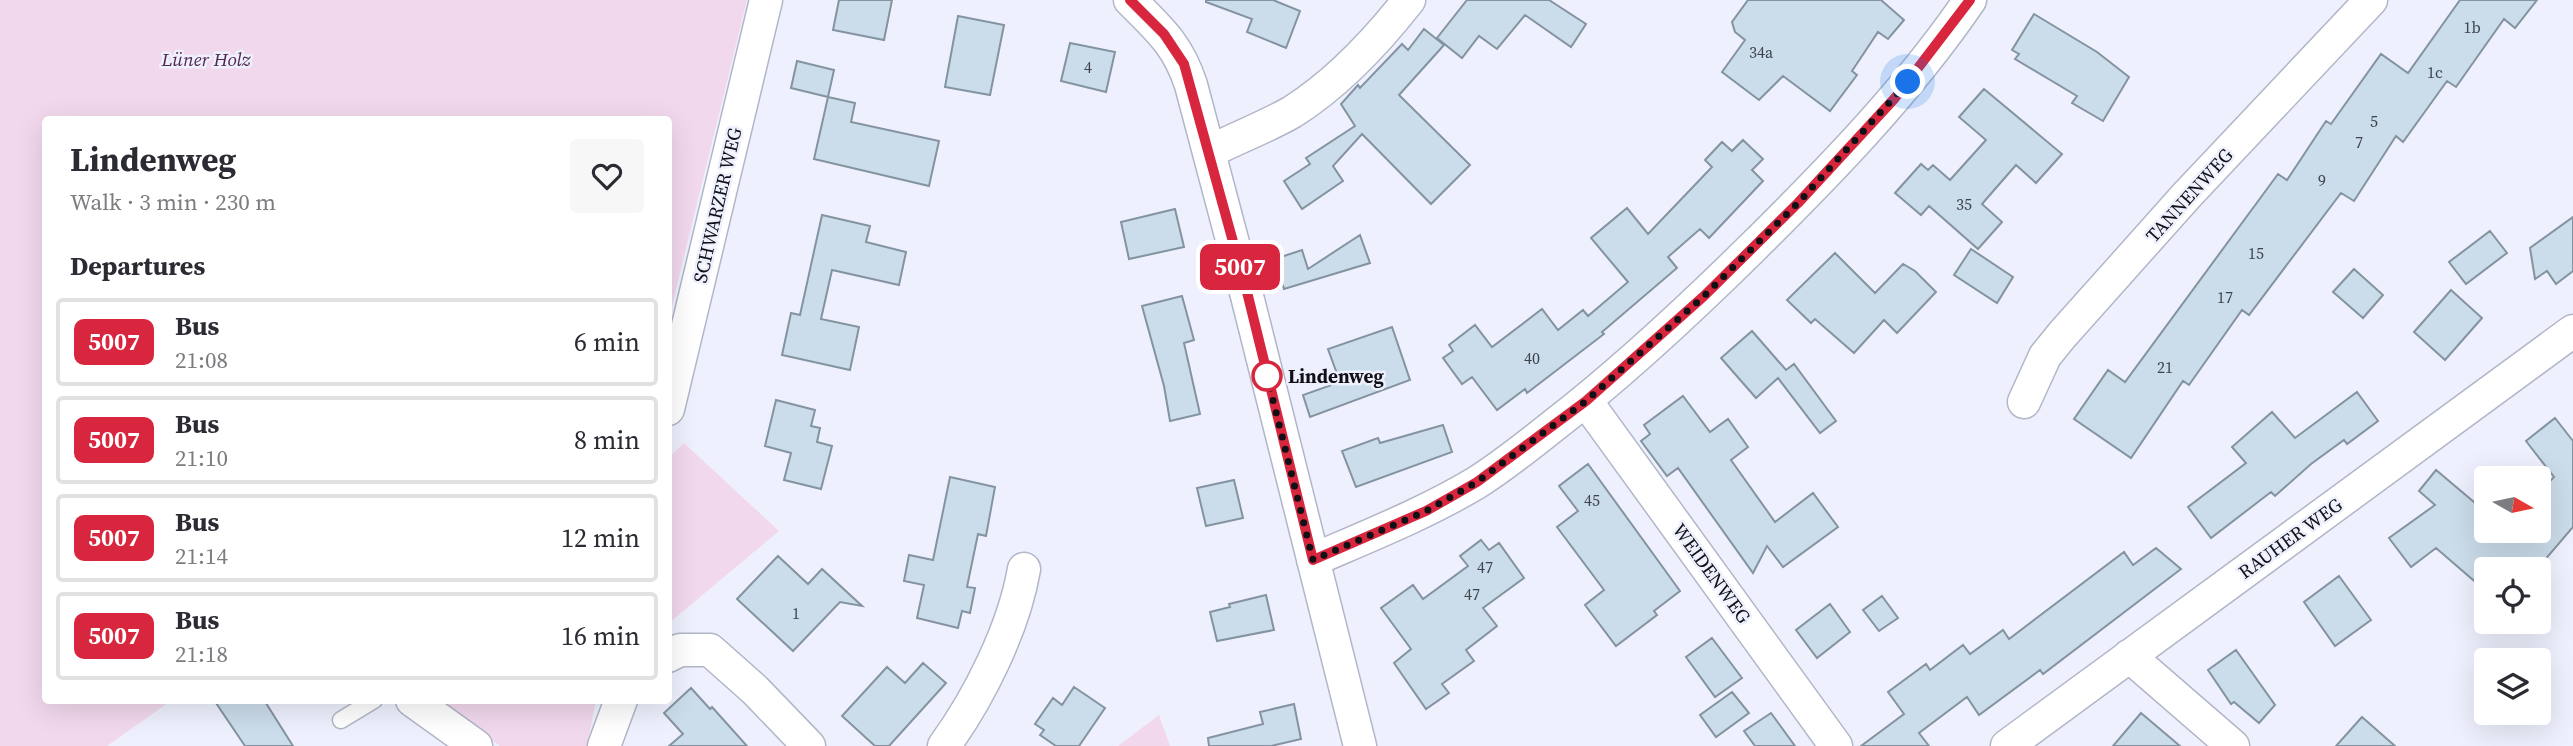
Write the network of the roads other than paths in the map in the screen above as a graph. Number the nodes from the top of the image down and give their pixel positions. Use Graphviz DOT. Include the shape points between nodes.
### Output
graph roads {
  1 [pos="766,0"];
  2 [pos="1130,0"];
  3 [pos="1409,0"];
  4 [pos="1970,0"];
  5 [pos="2371,0"];
  6 [pos="1209,152"];
  7 [pos="2573,331"];
  8 [pos="672,392"];
  9 [pos="1586,401"];
  10 [pos="2024,402"];
  11 [pos="1313,560"];
  12 [pos="1024,569"];
  13 [pos="672,654"];
  14 [pos="2129,656"];
  15 [pos="367,704"];
  16 [pos="418,704"];
  17 [pos="620,704"];
  18 [pos="341,720"];
  19 [pos="476,746"];
  20 [pos="604,746"];
  21 [pos="809,746"];
  22 [pos="944,746"];
  23 [pos="1360,746"];
  24 [pos="1836,746"];
  25 [pos="2007,746"];
  26 [pos="2233,746"];
  1 -- 8 [label="street, SCHWARZER WEG"];
  2 -- 6 [label="street" via="1164,34 1184,64"];
  3 -- 6 [label="street" via="1377,39 1292,111"];
  4 -- 9 [label="street" via="1895,98 1798,203 1704,296"];
  5 -- 10 [label="street, TANNENWEG" via="2187,195 2045,356"];
  6 -- 11 [label="street"];
  7 -- 14 [label="street, RAUHER WEG"];
  9 -- 11 [label="street" via="1477,482 1426,511"];
  9 -- 24 [label="street, WEIDENWEG"];
  11 -- 23 [label="street"];
  12 -- 22 [label="street" via="1003,639 971,708"];
  13 -- 21 [label="street" via="710,650"];
  14 -- 25 [label="street, RAUHER WEG"];
  14 -- 26 [label="street"];
  15 -- 18 [label="lane"];
  16 -- 19 [label="street"];
  17 -- 20 [label="street"];
}
